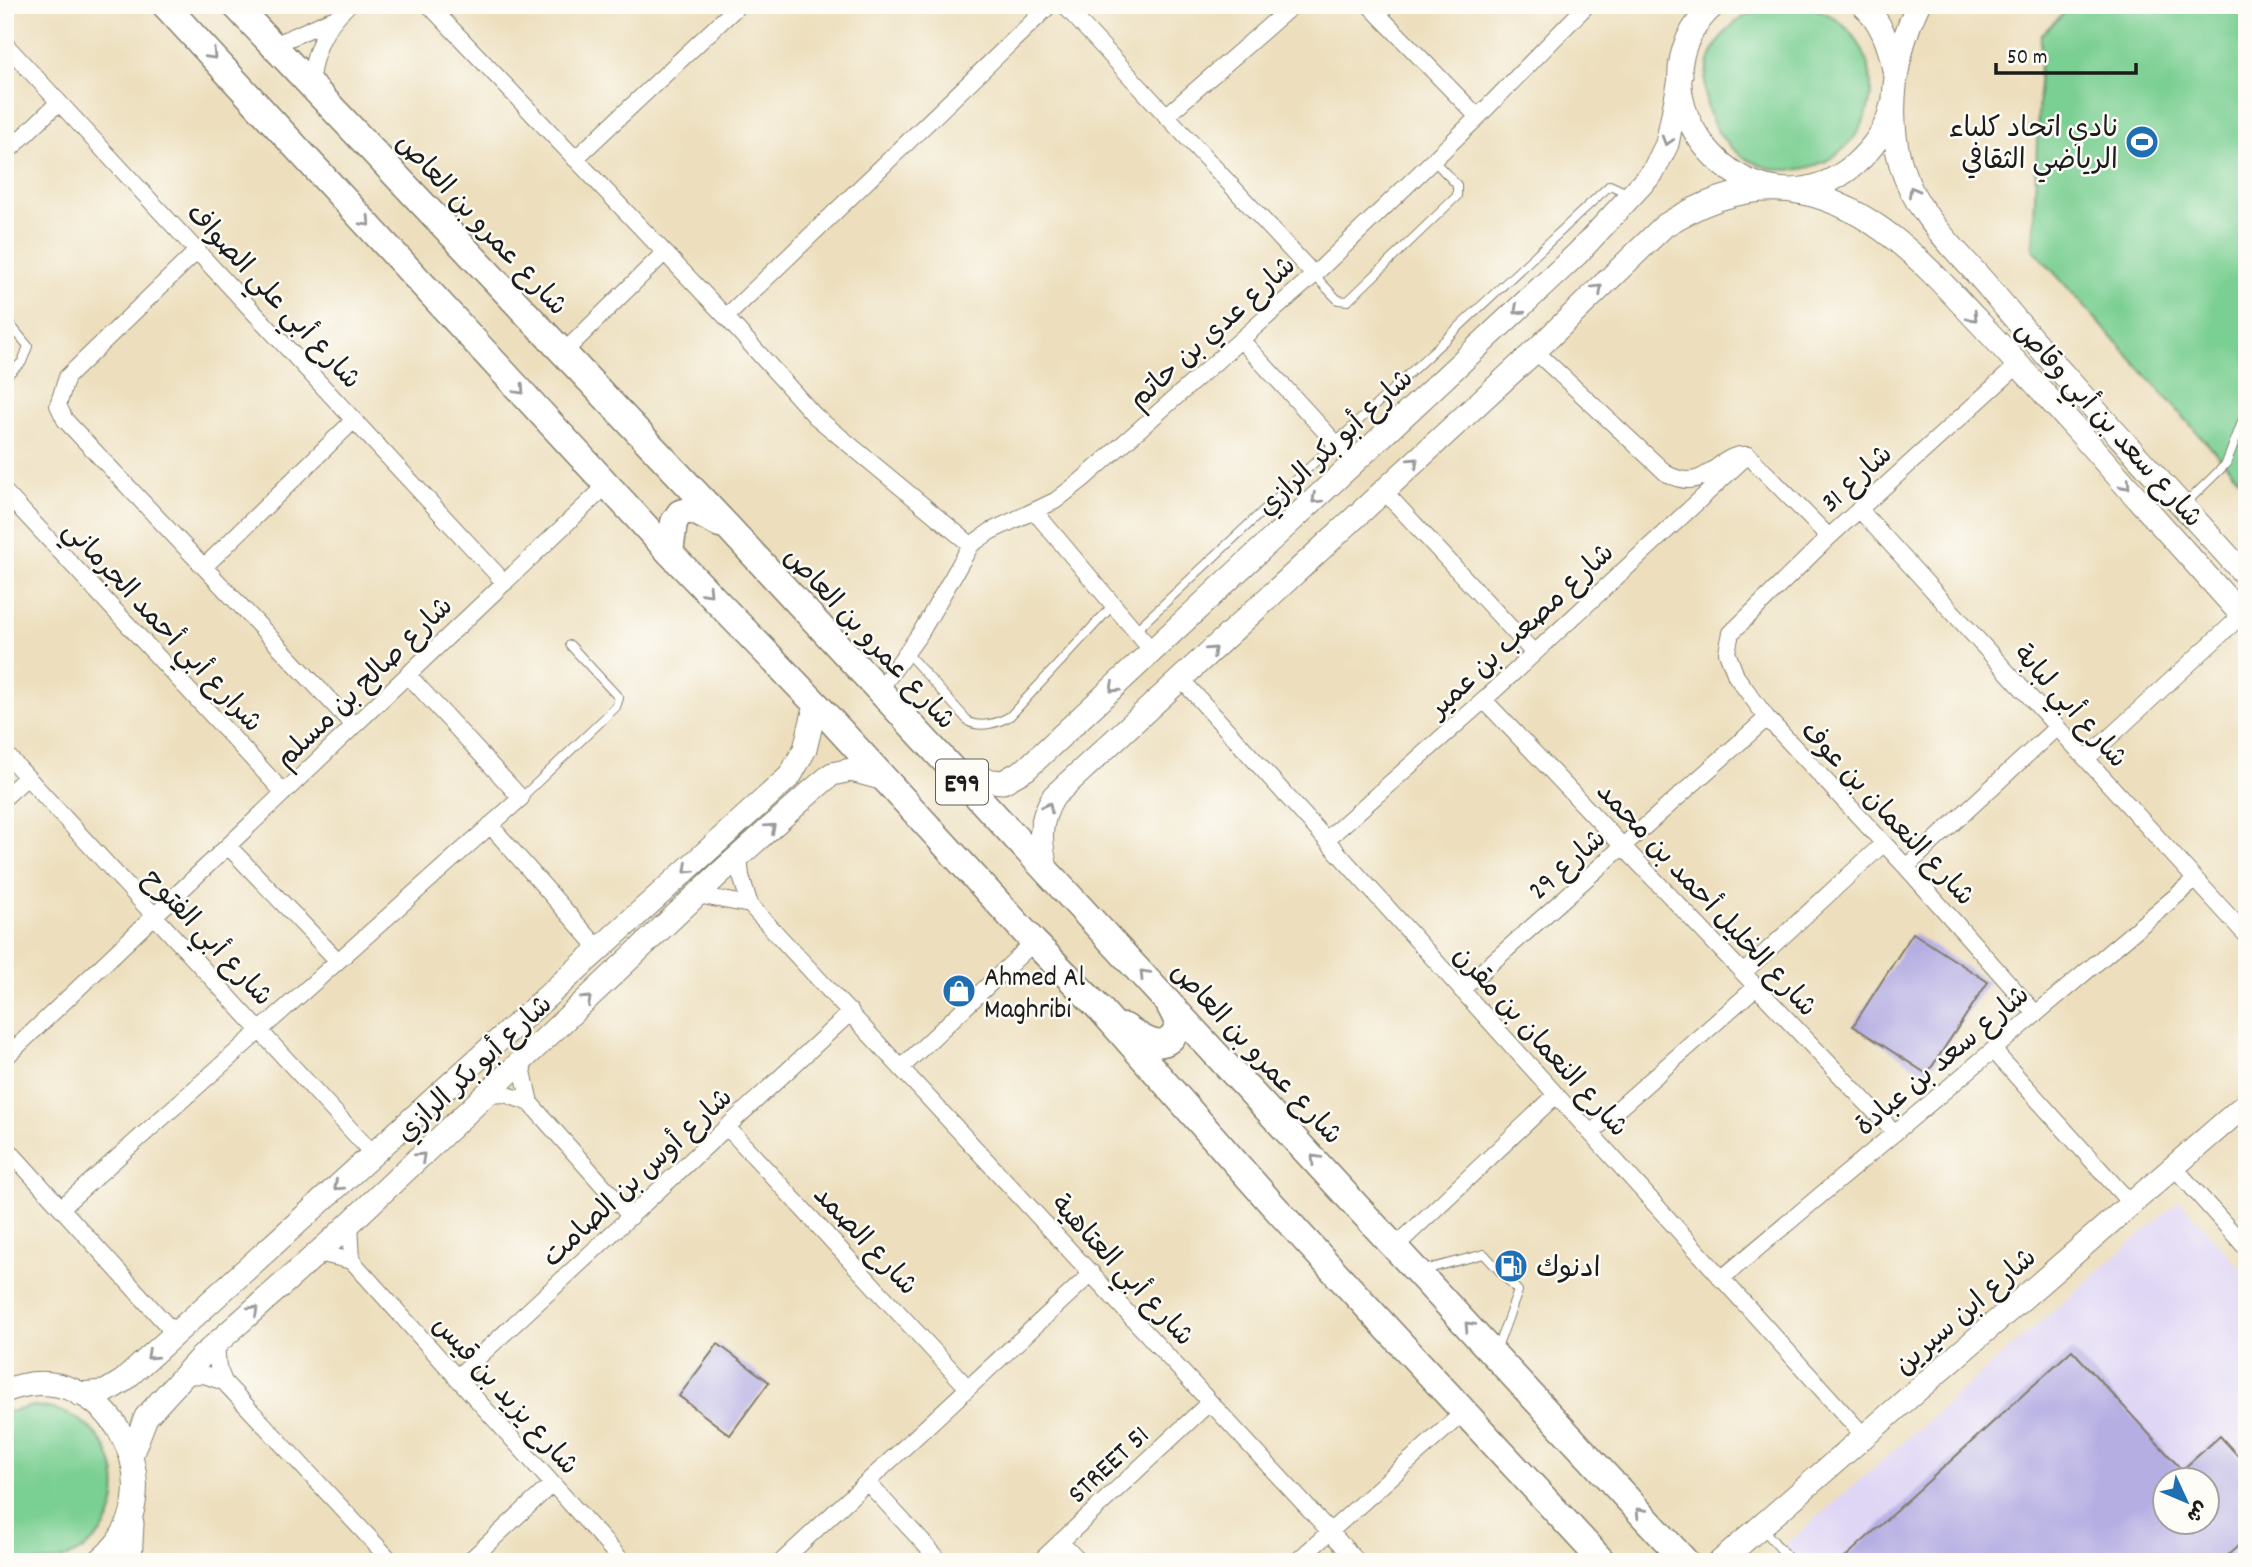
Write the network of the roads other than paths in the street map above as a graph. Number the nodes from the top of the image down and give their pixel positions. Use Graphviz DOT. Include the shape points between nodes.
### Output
graph roads {
  1 [pos="165,5"];
  2 [pos="235,5"];
  3 [pos="348,5"];
  4 [pos="429,5"];
  5 [pos="1050,5"];
  6 [pos="1064,5"];
  7 [pos="1293,5"];
  8 [pos="1369,5"];
  9 [pos="1587,5"];
  10 [pos="1696,5"];
  11 [pos="1714,5"];
  12 [pos="1863,5"];
  13 [pos="1918,5"];
  14 [pos="733,7"];
  15 [pos="335,17"];
  16 [pos="1695,29"];
  17 [pos="5,44"];
  18 [pos="272,46"];
  19 [pos="1681,74"];
  20 [pos="310,86"];
  21 [pos="1895,92"];
  22 [pos="59,103"];
  23 [pos="1166,116"];
  24 [pos="1478,117"];
  25 [pos="5,154"];
  26 [pos="575,159"];
  27 [pos="1434,161"];
  28 [pos="1779,188"];
  29 [pos="1632,196"];
  30 [pos="198,250"];
  31 [pos="664,253"];
  32 [pos="1314,275"];
  33 [pos="726,317"];
  34 [pos="5,318"];
  35 [pos="1241,341"];
  36 [pos="1535,351"];
  37 [pos="563,353"];
  38 [pos="2018,365"];
  39 [pos="5,377"];
  40 [pos="2247,409"];
  41 [pos="354,420"];
  42 [pos="1335,443"];
  43 [pos="1748,455"];
  44 [pos="1354,463"];
  45 [pos="607,485"];
  46 [pos="1383,490"];
  47 [pos="5,492"];
  48 [pos="2183,506"];
  49 [pos="1859,509"];
  50 [pos="1035,512"];
  51 [pos="728,527"];
  52 [pos="1829,537"];
  53 [pos="971,545"];
  54 [pos="670,553"];
  55 [pos="204,567"];
  56 [pos="2247,577"];
  57 [pos="505,583"];
  58 [pos="1114,605"];
  59 [pos="2244,618"];
  60 [pos="1135,631"];
  61 [pos="1731,633"];
  62 [pos="570,645"];
  63 [pos="1153,652"];
  64 [pos="907,653"];
  65 [pos="1534,653"];
  66 [pos="408,675"];
  67 [pos="1182,680"];
  68 [pos="878,692"];
  69 [pos="1484,700"];
  70 [pos="816,704"];
  71 [pos="1767,718"];
  72 [pos="354,726"];
  73 [pos="2057,727"];
  74 [pos="5,753"];
  75 [pos="2086,759"];
  76 [pos="27,777"];
  77 [pos="959,778"];
  78 [pos="884,779"];
  79 [pos="284,793"];
  80 [pos="5,797"];
  81 [pos="521,798"];
  82 [pos="490,825"];
  83 [pos="1326,840"];
  84 [pos="1884,843"];
  85 [pos="228,846"];
  86 [pos="1624,848"];
  87 [pos="739,856"];
  88 [pos="1906,867"];
  89 [pos="1047,873"];
  90 [pos="2195,880"];
  91 [pos="697,895"];
  92 [pos="750,905"];
  93 [pos="155,916"];
  94 [pos="2247,936"];
  95 [pos="1034,942"];
  96 [pos="600,950"];
  97 [pos="338,961"];
  98 [pos="1743,973"];
  99 [pos="1756,987"];
  100 [pos="1461,990"];
  101 [pos="1167,999"];
  102 [pos="1101,1010"];
  103 [pos="851,1012"];
  104 [pos="2036,1014"];
  105 [pos="260,1030"];
  106 [pos="1993,1050"];
  107 [pos="5,1058"];
  108 [pos="521,1062"];
  109 [pos="902,1067"];
  110 [pos="1556,1094"];
  111 [pos="488,1095"];
  112 [pos="530,1103"];
  113 [pos="2247,1103"];
  114 [pos="727,1127"];
  115 [pos="1591,1133"];
  116 [pos="1895,1133"];
  117 [pos="5,1146"];
  118 [pos="373,1154"];
  119 [pos="2174,1167"];
  120 [pos="2131,1204"];
  121 [pos="62,1207"];
  122 [pos="631,1217"];
  123 [pos="350,1224"];
  124 [pos="1396,1246"];
  125 [pos="2247,1249"];
  126 [pos="318,1253"];
  127 [pos="352,1261"];
  128 [pos="1419,1271"];
  129 [pos="1092,1273"];
  130 [pos="1721,1279"];
  131 [pos="175,1334"];
  132 [pos="216,1344"];
  133 [pos="1495,1354"];
  134 [pos="183,1376"];
  135 [pos="456,1378"];
  136 [pos="224,1382"];
  137 [pos="968,1388"];
  138 [pos="8,1389"];
  139 [pos="79,1394"];
  140 [pos="1210,1402"];
  141 [pos="1465,1410"];
  142 [pos="1864,1436"];
  143 [pos="132,1453"];
  144 [pos="867,1482"];
  145 [pos="552,1484"];
  146 [pos="135,1505"];
  147 [pos="1760,1527"];
  148 [pos="1329,1531"];
  149 [pos="1060,1542"];
  150 [pos="98,1562"];
  151 [pos="130,1562"];
  152 [pos="392,1562"];
  153 [pos="468,1562"];
  154 [pos="623,1562"];
  155 [pos="780,1562"];
  156 [pos="941,1562"];
  157 [pos="1039,1562"];
  158 [pos="1080,1562"];
  159 [pos="1296,1562"];
  160 [pos="1358,1562"];
  161 [pos="1603,1562"];
  162 [pos="1686,1562"];
  163 [pos="1720,1562"];
  164 [pos="1792,1562"];
  1 -- 45 [label="main road, E99, one-way"];
  2 -- 18 [label="main road, شارع عمرو بن العاص / E99"];
  3 -- 15 [label="street"];
  4 -- 26 [label="street"];
  5 -- 33 [label="street"];
  6 -- 23 [label="street"];
  7 -- 23 [label="street"];
  8 -- 24 [label="street"];
  9 -- 24 [label="street, شارع عدي بن حاتم"];
  10 -- 16 [label="street"];
  11 -- 16 [label="street"];
  12 -- 21 [label="street" via="1889,47"];
  13 -- 21 [label="street" via="1904,41"];
  14 -- 26 [label="street"];
  15 -- 18 [label="street"];
  15 -- 20 [label="street" via="316,49"];
  16 -- 19 [label="street, شارع أبو بكر الرازي"];
  17 -- 22 [label="street, شارع أبي علي الصواف"];
  18 -- 20 [label="main road, شارع عمرو بن العاص / E99"];
  19 -- 28 [label="street, شارع سعد بن أبي وقاص" via="1688,121 1707,151 1733,174"];
  19 -- 29 [label="street, شارع أبو بكر الرازي, one-way" via="1667,144 1653,172"];
  20 -- 37 [label="main road, شارع عمرو بن العاص / E99"];
  21 -- 28 [label="street" via="1885,126 1865,156 1847,171 1802,188"];
  48 -- 21 [label="street, شارع سعد بن أبي وقاص, one-way" via="1928,216 1901,166 1895,138"];
  22 -- 25 [label="street"];
  22 -- 30 [label="street, شارع أبي علي الصواف"];
  23 -- 32 [label="street"];
  24 -- 27 [label="street, شارع عدي بن حاتم"];
  26 -- 31 [label="street"];
  27 -- 32 [label="street, شارع عدي بن حاتم"];
  27 -- 32 [label="lane" via="1457,185 1457,196 1348,301 1341,302"];
  36 -- 28 [label="street, one-way" via="1664,226 1727,194"];
  28 -- 38 [label="street, شارع سعد بن أبي وقاص, one-way" via="1807,193 1857,213 1927,267"];
  29 -- 42 [label="lane" via="1610,185"];
  29 -- 44 [label="street, شارع أبو بكر الرازي, one-way" via="1578,253"];
  30 -- 41 [label="street, شارع أبي علي الصواف"];
  30 -- 55 [label="street" via="67,377 58,405 65,421"];
  31 -- 33 [label="street"];
  31 -- 37 [label="street"];
  32 -- 35 [label="street, شارع عدي بن حاتم"];
  33 -- 53 [label="street" via="815,416"];
  34 -- 39 [label="lane" via="27,341 22,362"];
  35 -- 42 [label="street"];
  35 -- 50 [label="street, شارع عدي بن حاتم" via="1082,480"];
  36 -- 43 [label="street" via="1667,474 1679,480 1693,481 1734,456"];
  46 -- 36 [label="street, one-way"];
  37 -- 51 [label="main road, شارع عمرو بن العاص / E99"];
  38 -- 49 [label="street, شارع 31"];
  38 -- 59 [label="street, شارع سعد بن أبي وقاص, one-way"];
  40 -- 48 [label="lane" via="2226,464"];
  41 -- 55 [label="street"];
  41 -- 57 [label="street, شارع أبي علي الصواف"];
  42 -- 44 [label="street"];
  42 -- 60 [label="lane"];
  43 -- 52 [label="street"];
  43 -- 65 [label="street, شارع مصعب بن عمير"];
  44 -- 63 [label="street, شارع أبو بكر الرازي, one-way"];
  45 -- 54 [label="main road, E99"];
  45 -- 57 [label="street, شارع صالح بن مسلم"];
  46 -- 65 [label="street"];
  67 -- 46 [label="street, one-way"];
  47 -- 79 [label="street, شرارع أبي أحمد الجرماني"];
  48 -- 56 [label="street, شارع سعد بن أبي وقاص"];
  49 -- 52 [label="street, شارع 31"];
  49 -- 73 [label="street, شارع أبي لبابة"];
  50 -- 53 [label="street, شارع عدي بن حاتم"];
  50 -- 58 [label="street"];
  51 -- 54 [label="main road" via="692,510 680,513 674,522"];
  51 -- 68 [label="main road, شارع عمرو بن العاص / E99"];
  52 -- 61 [label="street, شارع 31"];
  53 -- 64 [label="street, شارع عدي بن حاتم"];
  54 -- 70 [label="main road, E99, one-way"];
  55 -- 72 [label="street"];
  57 -- 66 [label="street, شارع صالح بن مسلم"];
  58 -- 60 [label="street"];
  58 -- 64 [label="lane" via="1010,716 998,723 969,722"];
  59 -- 75 [label="street"];
  60 -- 63 [label="street"];
  61 -- 71 [label="street, شارع النعمان بن عوف" via="1727,652 1736,676"];
  62 -- 81 [label="lane" via="619,698 616,707"];
  63 -- 77 [label="street, شارع أبو بكر الرازي, one-way" via="1026,769 1003,782"];
  64 -- 68 [label="street, شارع عدي بن حاتم"];
  65 -- 69 [label="street, شارع مصعب بن عمير"];
  66 -- 72 [label="street, شارع صالح بن مسلم"];
  66 -- 81 [label="street"];
  67 -- 83 [label="street, شارع النعمان بن مقرن"];
  89 -- 67 [label="street, one-way" via="1040,823 1054,796"];
  68 -- 77 [label="main road, شارع عمرو بن العاص / E99"];
  69 -- 83 [label="street, شارع مصعب بن عمير"];
  69 -- 86 [label="street, شارع الخليل أحمد بن محمد"];
  70 -- 78 [label="main road, E99"];
  70 -- 96 [label="street, شارع أبو بكر الرازي, one-way" via="800,762 790,776"];
  71 -- 84 [label="street, شارع النعمان بن عوف"];
  71 -- 86 [label="street, شارع 29"];
  72 -- 79 [label="street, شارع صالح بن مسلم"];
  73 -- 75 [label="street, شارع أبي لبابة"];
  73 -- 88 [label="street"];
  74 -- 76 [label="street, شارع أبي الفتوح"];
  75 -- 90 [label="street, شارع أبي لبابة"];
  76 -- 80 [label="street"];
  76 -- 93 [label="street, شارع أبي الفتوح"];
  77 -- 89 [label="main road, شارع عمرو بن العاص / E99"];
  87 -- 78 [label="street, شارع أبو بكر الرازي, one-way" via="832,774 850,770"];
  78 -- 95 [label="main road, E99"];
  79 -- 85 [label="street, شارع صالح بن مسلم"];
  81 -- 82 [label="street"];
  82 -- 96 [label="street"];
  82 -- 97 [label="street"];
  83 -- 100 [label="street, شارع النعمان بن مقرن"];
  84 -- 88 [label="street, شارع النعمان بن عوف"];
  84 -- 98 [label="street"];
  85 -- 93 [label="street, شارع صالح بن مسلم"];
  85 -- 97 [label="street"];
  86 -- 98 [label="street, شارع الخليل أحمد بن محمد"];
  86 -- 100 [label="street, شارع 29"];
  87 -- 91 [label="street, شارع أبو بكر الرازي"];
  87 -- 92 [label="street"];
  88 -- 104 [label="street, شارع النعمان بن عوف"];
  101 -- 89 [label="main road, شارع عمرو بن العاص / E99, one-way"];
  90 -- 94 [label="street, شارع أبي لبابة"];
  90 -- 104 [label="street, شارع سعد بن عبادة"];
  91 -- 92 [label="street"];
  108 -- 91 [label="street, شارع أبو بكر الرازي, one-way"];
  92 -- 103 [label="street, شارع أبي العتاهية"];
  93 -- 105 [label="street, شارع أبي الفتوح"];
  93 -- 107 [label="street, شارع صالح بن مسلم"];
  95 -- 102 [label="main road, E99"];
  95 -- 109 [label="street"];
  96 -- 118 [label="street, شارع أبو بكر الرازي"];
  97 -- 105 [label="street"];
  98 -- 99 [label="street, شارع الخليل أحمد بن محمد"];
  99 -- 115 [label="street"];
  99 -- 116 [label="street, شارع الخليل أحمد بن محمد"];
  100 -- 110 [label="street, شارع النعمان بن مقرن"];
  101 -- 102 [label="main road" via="1179,1024 1176,1034 1158,1045"];
  124 -- 101 [label="main road, شارع عمرو بن العاص / E99, one-way"];
  102 -- 141 [label="main road, E99" via="1271,1203"];
  103 -- 109 [label="street, شارع أبي العتاهية"];
  103 -- 114 [label="street, شارع أوس بن الصامت"];
  104 -- 106 [label="street, شارع سعد بن عبادة"];
  105 -- 118 [label="street, شارع أبي الفتوح"];
  105 -- 121 [label="street"];
  106 -- 116 [label="street, شارع سعد بن عبادة"];
  106 -- 120 [label="street"];
  108 -- 111 [label="street, شارع أبو بكر الرازي"];
  108 -- 112 [label="street"];
  109 -- 129 [label="street, شارع أبي العتاهية"];
  110 -- 115 [label="street, شارع النعمان بن مقرن"];
  110 -- 124 [label="street"];
  111 -- 112 [label="street" via="505,1094"];
  123 -- 111 [label="street, شارع أبو بكر الرازي, one-way"];
  112 -- 122 [label="street"];
  113 -- 119 [label="street, شارع ابن سيرين"];
  114 -- 122 [label="street, شارع أوس بن الصامت"];
  114 -- 137 [label="street, شارع الصمد"];
  115 -- 130 [label="street, شارع النعمان بن مقرن"];
  116 -- 130 [label="street, شارع سعد بن عبادة"];
  117 -- 121 [label="street"];
  118 -- 131 [label="street, شارع أبو بكر الرازي, one-way"];
  119 -- 120 [label="street, شارع ابن سيرين"];
  119 -- 125 [label="street"];
  120 -- 142 [label="street, شارع ابن سيرين"];
  121 -- 131 [label="street"];
  122 -- 135 [label="street, شارع أوس بن الصامت"];
  123 -- 126 [label="street, شارع أبو بكر الرازي"];
  123 -- 127 [label="street"];
  124 -- 128 [label="main road, شارع عمرو بن العاص / E99"];
  126 -- 127 [label="street"];
  132 -- 126 [label="street, شارع أبو بكر الرازي, one-way"];
  127 -- 135 [label="street, شارع يزيد بن قيس"];
  133 -- 128 [label="main road, شارع عمرو بن العاص / E99, one-way"];
  128 -- 133 [label="lane" via="1484,1254 1518,1291"];
  129 -- 137 [label="street"];
  129 -- 140 [label="street, شارع أبي العتاهية"];
  130 -- 142 [label="street, شارع النعمان بن مقرن"];
  131 -- 139 [label="street, شارع أبو بكر الرازي, one-way" via="105,1392"];
  132 -- 134 [label="street, شارع أبو بكر الرازي"];
  132 -- 136 [label="street"];
  162 -- 133 [label="main road, شارع عمرو بن العاص / E99, one-way"];
  134 -- 136 [label="street" via="204,1375"];
  134 -- 143 [label="street, شارع أبو بكر الرازي" via="146,1417"];
  135 -- 145 [label="street, شارع يزيد بن قيس"];
  136 -- 152 [label="street"];
  137 -- 144 [label="street"];
  138 -- 139 [label="street" via="35,1385"];
  139 -- 143 [label="street" via="102,1409 120,1429"];
  140 -- 148 [label="street, شارع أبي العتاهية"];
  140 -- 149 [label="street, STREET 51"];
  141 -- 148 [label="street"];
  141 -- 161 [label="main road, E99"];
  142 -- 147 [label="street, شارع ابن سيرين"];
  143 -- 146 [label="street"];
  144 -- 155 [label="street"];
  144 -- 156 [label="street"];
  145 -- 153 [label="street"];
  145 -- 154 [label="street, شارع يزيد بن قيس"];
  146 -- 150 [label="street" via="125,1531"];
  146 -- 151 [label="street"];
  147 -- 163 [label="street, شارع ابن سيرين"];
  147 -- 164 [label="lane"];
  148 -- 159 [label="street"];
  148 -- 160 [label="street, شارع أبي العتاهية"];
  149 -- 157 [label="street, STREET 51"];
  149 -- 158 [label="street"];
}
